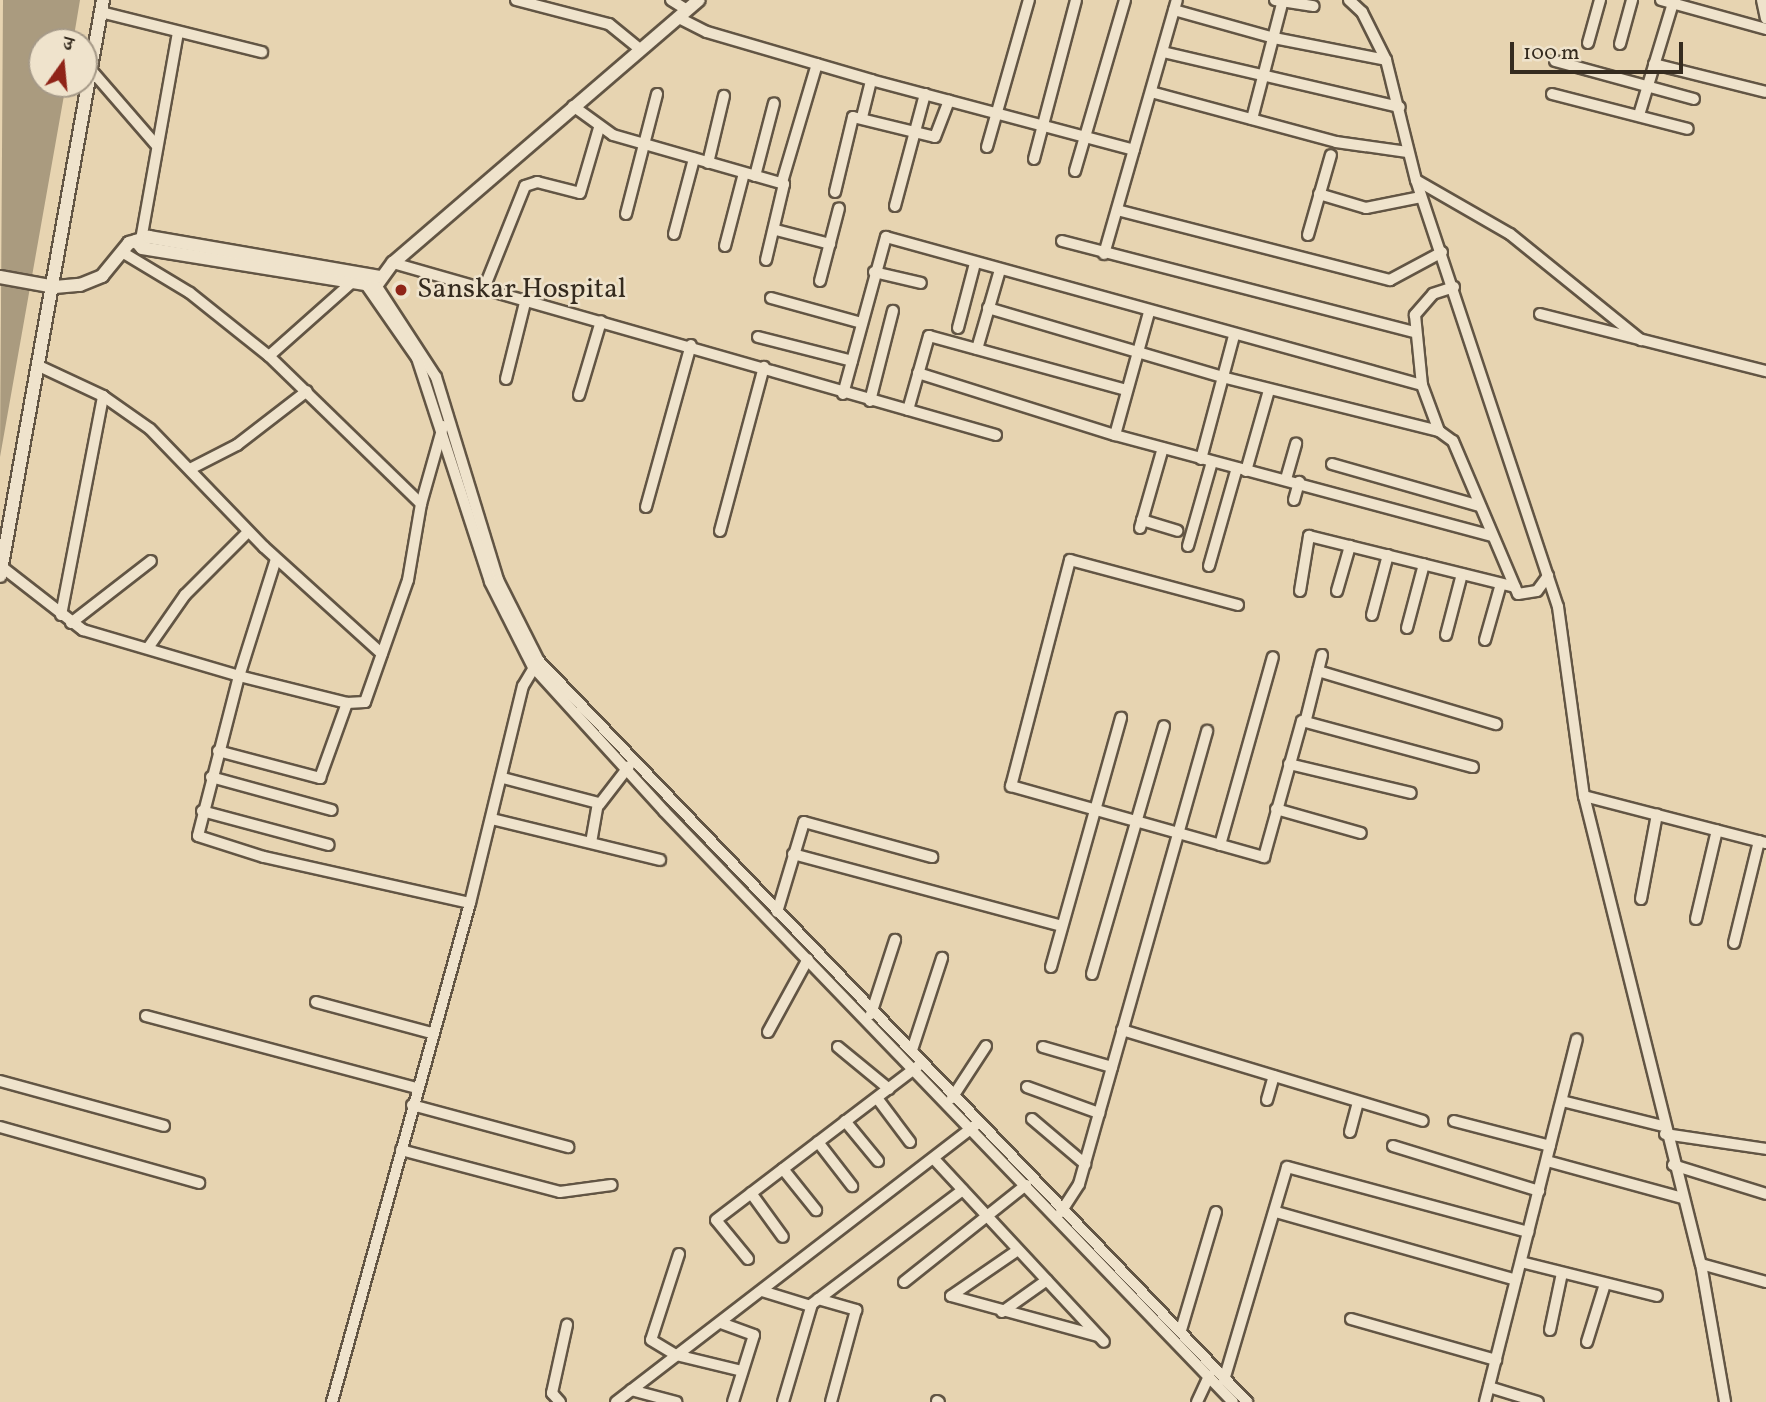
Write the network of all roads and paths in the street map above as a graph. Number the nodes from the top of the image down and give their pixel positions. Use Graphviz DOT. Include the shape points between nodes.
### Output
graph roads {
  1 [pos="516,0"];
  2 [pos="671,0"];
  3 [pos="699,0"];
  4 [pos="1029,0"];
  5 [pos="1076,0"];
  6 [pos="1125,0"];
  7 [pos="1349,0"];
  8 [pos="1600,0"];
  9 [pos="1632,0"];
  10 [pos="1762,0"];
  11 [pos="1280,1"];
  12 [pos="1667,2"];
  13 [pos="538,3"];
  14 [pos="1176,5"];
  15 [pos="102,6"];
  16 [pos="1314,6"];
  17 [pos="1363,6"];
  18 [pos="683,14"];
  19 [pos="1766,19"];
  20 [pos="1766,29"];
  21 [pos="98,32"];
  22 [pos="178,32"];
  23 [pos="1274,38"];
  24 [pos="1588,43"];
  25 [pos="1620,44"];
  26 [pos="641,50"];
  27 [pos="262,52"];
  28 [pos="1163,52"];
  29 [pos="1386,60"];
  30 [pos="1555,61"];
  31 [pos="817,64"];
  32 [pos="1654,64"];
  33 [pos="98,78"];
  34 [pos="1263,78"];
  35 [pos="872,80"];
  36 [pos="1647,86"];
  37 [pos="1151,92"];
  38 [pos="1766,92"];
  39 [pos="657,94"];
  40 [pos="925,94"];
  41 [pos="1552,94"];
  42 [pos="724,96"];
  43 [pos="87,98"];
  44 [pos="1693,99"];
  45 [pos="948,101"];
  46 [pos="774,103"];
  47 [pos="573,106"];
  48 [pos="1400,107"];
  49 [pos="997,113"];
  50 [pos="1639,115"];
  51 [pos="862,117"];
  52 [pos="1252,119"];
  53 [pos="1045,126"];
  54 [pos="599,128"];
  55 [pos="1688,129"];
  56 [pos="914,132"];
  57 [pos="1084,135"];
  58 [pos="156,145"];
  59 [pos="642,145"];
  60 [pos="987,147"];
  61 [pos="1134,150"];
  62 [pos="1407,152"];
  63 [pos="1331,155"];
  64 [pos="694,159"];
  65 [pos="1034,159"];
  66 [pos="708,163"];
  67 [pos="1075,171"];
  68 [pos="750,174"];
  69 [pos="1416,180"];
  70 [pos="782,182"];
  71 [pos="835,192"];
  72 [pos="1319,194"];
  73 [pos="1421,197"];
  74 [pos="895,206"];
  75 [pos="839,208"];
  76 [pos="1117,210"];
  77 [pos="626,214"];
  78 [pos="776,230"];
  79 [pos="674,234"];
  80 [pos="1308,235"];
  81 [pos="138,240"];
  82 [pos="1062,241"];
  83 [pos="830,244"];
  84 [pos="724,246"];
  85 [pos="122,252"];
  86 [pos="1443,252"];
  87 [pos="1104,254"];
  88 [pos="766,260"];
  89 [pos="393,263"];
  90 [pos="975,263"];
  91 [pos="1000,270"];
  92 [pos="874,272"];
  93 [pos="0,277"];
  94 [pos="370,279"];
  95 [pos="820,281"];
  96 [pos="921,283"];
  97 [pos="350,284"];
  98 [pos="55,287"];
  99 [pos="1454,287"];
  100 [pos="483,291"];
  101 [pos="771,299"];
  102 [pos="525,303"];
  103 [pos="988,308"];
  104 [pos="893,311"];
  105 [pos="1149,312"];
  106 [pos="1540,314"];
  107 [pos="601,321"];
  108 [pos="862,323"];
  109 [pos="958,328"];
  110 [pos="1415,332"];
  111 [pos="1234,335"];
  112 [pos="758,337"];
  113 [pos="1641,340"];
  114 [pos="691,345"];
  115 [pos="977,349"];
  116 [pos="1137,354"];
  117 [pos="269,356"];
  118 [pos="852,360"];
  119 [pos="39,366"];
  120 [pos="764,367"];
  121 [pos="1766,371"];
  122 [pos="918,373"];
  123 [pos="1222,377"];
  124 [pos="506,379"];
  125 [pos="1422,385"];
  126 [pos="1127,390"];
  127 [pos="1269,390"];
  128 [pos="307,391"];
  129 [pos="843,394"];
  130 [pos="579,395"];
  131 [pos="103,397"];
  132 [pos="870,401"];
  133 [pos="908,410"];
  134 [pos="447,424"];
  135 [pos="1439,431"];
  136 [pos="996,435"];
  137 [pos="1115,435"];
  138 [pos="1296,443"];
  139 [pos="1163,448"];
  140 [pos="1207,460"];
  141 [pos="1332,464"];
  142 [pos="192,468"];
  143 [pos="1241,469"];
  144 [pos="1286,480"];
  145 [pos="1299,482"];
  146 [pos="1294,500"];
  147 [pos="421,504"];
  148 [pos="1479,506"];
  149 [pos="646,507"];
  150 [pos="720,531"];
  151 [pos="1177,531"];
  152 [pos="248,532"];
  153 [pos="1493,536"];
  154 [pos="1188,546"];
  155 [pos="1350,546"];
  156 [pos="1388,555"];
  157 [pos="276,559"];
  158 [pos="151,561"];
  159 [pos="1424,565"];
  160 [pos="1209,566"];
  161 [pos="1,571"];
  162 [pos="1462,574"];
  163 [pos="1548,576"];
  164 [pos="1501,584"];
  165 [pos="1515,587"];
  166 [pos="1300,591"];
  167 [pos="1337,591"];
  168 [pos="1238,605"];
  169 [pos="61,615"];
  170 [pos="1372,615"];
  171 [pos="71,623"];
  172 [pos="1407,628"];
  173 [pos="1446,635"];
  174 [pos="1485,640"];
  175 [pos="148,648"];
  176 [pos="383,654"];
  177 [pos="1322,655"];
  178 [pos="1273,657"];
  179 [pos="536,664"];
  180 [pos="1318,671"];
  181 [pos="239,676"];
  182 [pos="346,703"];
  183 [pos="1121,718"];
  184 [pos="1306,719"];
  185 [pos="1496,724"];
  186 [pos="1164,726"];
  187 [pos="1207,731"];
  188 [pos="218,751"];
  189 [pos="1289,764"];
  190 [pos="630,766"];
  191 [pos="1474,767"];
  192 [pos="211,776"];
  193 [pos="503,778"];
  194 [pos="1411,793"];
  195 [pos="1584,796"];
  196 [pos="599,805"];
  197 [pos="1276,809"];
  198 [pos="332,810"];
  199 [pos="202,811"];
  200 [pos="1094,811"];
  201 [pos="1657,814"];
  202 [pos="492,819"];
  203 [pos="1136,822"];
  204 [pos="1717,830"];
  205 [pos="1361,833"];
  206 [pos="1178,834"];
  207 [pos="591,842"];
  208 [pos="1762,842"];
  209 [pos="329,845"];
  210 [pos="1220,845"];
  211 [pos="793,854"];
  212 [pos="932,857"];
  213 [pos="660,860"];
  214 [pos="1642,900"];
  215 [pos="470,902"];
  216 [pos="764,906"];
  217 [pos="777,912"];
  218 [pos="1696,919"];
  219 [pos="1062,926"];
  220 [pos="895,940"];
  221 [pos="1734,943"];
  222 [pos="942,958"];
  223 [pos="814,960"];
  224 [pos="1051,967"];
  225 [pos="1092,974"];
  226 [pos="316,1002"];
  227 [pos="873,1009"];
  228 [pos="146,1016"];
  229 [pos="867,1021"];
  230 [pos="1122,1031"];
  231 [pos="768,1032"];
  232 [pos="432,1033"];
  233 [pos="1577,1040"];
  234 [pos="986,1046"];
  235 [pos="838,1047"];
  236 [pos="1043,1047"];
  237 [pos="912,1050"];
  238 [pos="919,1065"];
  239 [pos="1112,1067"];
  240 [pos="1274,1076"];
  241 [pos="0,1081"];
  242 [pos="1027,1087"];
  243 [pos="416,1088"];
  244 [pos="889,1089"];
  245 [pos="877,1098"];
  246 [pos="952,1098"];
  247 [pos="1267,1100"];
  248 [pos="1358,1101"];
  249 [pos="1562,1101"];
  250 [pos="412,1105"];
  251 [pos="1099,1113"];
  252 [pos="1032,1119"];
  253 [pos="845,1121"];
  254 [pos="1423,1121"];
  255 [pos="1454,1121"];
  256 [pos="977,1124"];
  257 [pos="164,1126"];
  258 [pos="0,1128"];
  259 [pos="1664,1130"];
  260 [pos="1350,1132"];
  261 [pos="818,1142"];
  262 [pos="910,1142"];
  263 [pos="1393,1146"];
  264 [pos="1550,1146"];
  265 [pos="568,1147"];
  266 [pos="1766,1149"];
  267 [pos="401,1150"];
  268 [pos="935,1160"];
  269 [pos="878,1161"];
  270 [pos="1546,1161"];
  271 [pos="1085,1164"];
  272 [pos="1673,1165"];
  273 [pos="783,1169"];
  274 [pos="199,1183"];
  275 [pos="612,1185"];
  276 [pos="1026,1185"];
  277 [pos="852,1186"];
  278 [pos="963,1190"];
  279 [pos="1539,1191"];
  280 [pos="751,1193"];
  281 [pos="1766,1194"];
  282 [pos="1682,1198"];
  283 [pos="816,1210"];
  284 [pos="1216,1212"];
  285 [pos="1276,1212"];
  286 [pos="1061,1213"];
  287 [pos="986,1216"];
  288 [pos="1528,1233"];
  289 [pos="783,1237"];
  290 [pos="1018,1250"];
  291 [pos="679,1254"];
  292 [pos="748,1259"];
  293 [pos="1521,1262"];
  294 [pos="1701,1264"];
  295 [pos="1562,1273"];
  296 [pos="1047,1280"];
  297 [pos="1516,1280"];
  298 [pos="904,1282"];
  299 [pos="1766,1282"];
  300 [pos="1605,1284"];
  301 [pos="762,1292"];
  302 [pos="1657,1296"];
  303 [pos="814,1303"];
  304 [pos="1002,1312"];
  305 [pos="1351,1319"];
  306 [pos="721,1323"];
  307 [pos="567,1325"];
  308 [pos="1174,1329"];
  309 [pos="1550,1330"];
  310 [pos="1587,1342"];
  311 [pos="676,1355"];
  312 [pos="1496,1360"];
  313 [pos="743,1371"];
  314 [pos="1209,1376"];
  315 [pos="1223,1383"];
  316 [pos="1489,1387"];
  317 [pos="631,1390"];
  318 [pos="1522,1400"];
  319 [pos="332,1402"];
  320 [pos="561,1402"];
  321 [pos="616,1402"];
  322 [pos="676,1402"];
  323 [pos="733,1402"];
  324 [pos="783,1402"];
  325 [pos="831,1402"];
  326 [pos="1197,1402"];
  327 [pos="1233,1402"];
  328 [pos="1247,1402"];
  329 [pos="1485,1402"];
  330 [pos="1538,1402"];
  331 [pos="1725,1402"];
  1 -- 13 [label="street"];
  2 -- 18 [label="street"];
  3 -- 18 [label="street"];
  4 -- 49 [label="street"];
  5 -- 53 [label="street"];
  6 -- 57 [label="street"];
  7 -- 17 [label="street"];
  8 -- 24 [label="street"];
  9 -- 25 [label="street"];
  10 -- 19 [label="street"];
  11 -- 16 [label="street"];
  11 -- 23 [label="street"];
  12 -- 20 [label="street"];
  12 -- 32 [label="street"];
  13 -- 26 [label="street" via="609,24"];
  14 -- 23 [label="street"];
  14 -- 28 [label="street"];
  15 -- 21 [label="street"];
  15 -- 22 [label="street"];
  17 -- 29 [label="street"];
  18 -- 26 [label="street"];
  18 -- 31 [label="street" via="707,32"];
  22 -- 27 [label="street"];
  22 -- 58 [label="street"];
  23 -- 29 [label="street"];
  23 -- 34 [label="street"];
  26 -- 47 [label="street"];
  28 -- 34 [label="street"];
  28 -- 37 [label="street"];
  29 -- 48 [label="street"];
  30 -- 36 [label="street"];
  31 -- 35 [label="street"];
  31 -- 70 [label="street"];
  32 -- 36 [label="street"];
  32 -- 38 [label="street"];
  33 -- 58 [label="street"];
  34 -- 48 [label="street"];
  34 -- 52 [label="street"];
  35 -- 40 [label="street"];
  35 -- 51 [label="street"];
  36 -- 44 [label="street"];
  36 -- 50 [label="street"];
  37 -- 52 [label="street"];
  37 -- 61 [label="street"];
  39 -- 59 [label="street"];
  40 -- 45 [label="street"];
  40 -- 56 [label="street"];
  41 -- 50 [label="street"];
  42 -- 66 [label="street"];
  43 -- 98 [label="street"];
  45 -- 49 [label="street"];
  45 -- 56 [label="street" via="939,134"];
  46 -- 68 [label="street"];
  47 -- 54 [label="street"];
  47 -- 89 [label="street"];
  48 -- 62 [label="street"];
  49 -- 53 [label="street"];
  49 -- 60 [label="street"];
  50 -- 55 [label="street"];
  51 -- 56 [label="street"];
  51 -- 71 [label="street" via="853,117"];
  52 -- 62 [label="street" via="1336,142"];
  53 -- 57 [label="street"];
  53 -- 65 [label="street"];
  54 -- 59 [label="street"];
  54 -- 100 [label="street" via="580,193 537,182 525,186"];
  56 -- 74 [label="street"];
  57 -- 61 [label="street"];
  57 -- 67 [label="street"];
  58 -- 81 [label="street"];
  59 -- 64 [label="street"];
  59 -- 77 [label="street"];
  61 -- 76 [label="street"];
  62 -- 69 [label="street"];
  63 -- 72 [label="street"];
  64 -- 66 [label="street"];
  64 -- 79 [label="street"];
  66 -- 68 [label="street"];
  68 -- 70 [label="street"];
  68 -- 84 [label="street"];
  69 -- 73 [label="street"];
  69 -- 113 [label="street" via="1510,234"];
  70 -- 78 [label="street" via="786,189"];
  72 -- 73 [label="street" via="1366,208"];
  72 -- 80 [label="street"];
  73 -- 86 [label="street"];
  75 -- 83 [label="street"];
  76 -- 86 [label="street" via="1390,280"];
  76 -- 87 [label="street"];
  78 -- 83 [label="street"];
  78 -- 88 [label="street"];
  81 -- 85 [label="street"];
  81 -- 94 [label="street"];
  81 -- 97 [label="street" via="142,248"];
  82 -- 87 [label="street"];
  83 -- 95 [label="street"];
  85 -- 98 [label="street" via="96,280"];
  85 -- 117 [label="street" via="190,293"];
  86 -- 99 [label="street"];
  87 -- 110 [label="street"];
  89 -- 94 [label="street"];
  89 -- 100 [label="street"];
  90 -- 91 [label="street"];
  90 -- 92 [label="street" via="886,237"];
  90 -- 109 [label="street"];
  91 -- 103 [label="street"];
  91 -- 105 [label="street"];
  92 -- 96 [label="street"];
  92 -- 108 [label="street"];
  93 -- 98 [label="street"];
  94 -- 97 [label="street"];
  94 -- 134 [label="street" via="426,356"];
  97 -- 117 [label="street"];
  98 -- 119 [label="street"];
  99 -- 110 [label="street" via="1419,304"];
  99 -- 163 [label="street"];
  100 -- 102 [label="street"];
  101 -- 108 [label="street"];
  102 -- 107 [label="street"];
  102 -- 124 [label="street"];
  103 -- 115 [label="street"];
  103 -- 116 [label="street"];
  104 -- 132 [label="street"];
  105 -- 111 [label="street"];
  105 -- 116 [label="street"];
  106 -- 113 [label="street"];
  107 -- 114 [label="street"];
  107 -- 130 [label="street"];
  108 -- 118 [label="street"];
  110 -- 125 [label="street"];
  111 -- 123 [label="street"];
  111 -- 125 [label="street"];
  112 -- 118 [label="street"];
  113 -- 121 [label="street"];
  114 -- 120 [label="street"];
  114 -- 149 [label="street"];
  115 -- 122 [label="street" via="929,336"];
  115 -- 126 [label="street"];
  116 -- 123 [label="street"];
  116 -- 126 [label="street"];
  117 -- 128 [label="street"];
  118 -- 129 [label="street"];
  119 -- 131 [label="street"];
  119 -- 161 [label="street"];
  120 -- 129 [label="street"];
  120 -- 150 [label="street"];
  122 -- 133 [label="street"];
  122 -- 137 [label="street"];
  123 -- 127 [label="street"];
  123 -- 140 [label="street"];
  125 -- 135 [label="street"];
  126 -- 137 [label="street"];
  127 -- 135 [label="street"];
  127 -- 143 [label="street"];
  128 -- 142 [label="street" via="237,445"];
  128 -- 147 [label="street"];
  129 -- 132 [label="street"];
  131 -- 142 [label="street"];
  131 -- 169 [label="street"];
  132 -- 133 [label="street"];
  133 -- 136 [label="street"];
  134 -- 147 [label="street"];
  134 -- 179 [label="street" via="494,593"];
  135 -- 148 [label="street" via="1453,440"];
  137 -- 139 [label="street"];
  138 -- 144 [label="street"];
  139 -- 140 [label="street"];
  139 -- 151 [label="street" via="1141,524"];
  140 -- 143 [label="street"];
  140 -- 154 [label="street"];
  141 -- 148 [label="street"];
  142 -- 152 [label="street"];
  143 -- 144 [label="street"];
  143 -- 160 [label="street"];
  144 -- 145 [label="street"];
  145 -- 146 [label="street"];
  145 -- 153 [label="street"];
  147 -- 176 [label="street" via="408,580"];
  148 -- 153 [label="street"];
  152 -- 157 [label="street"];
  152 -- 175 [label="street" via="185,595"];
  153 -- 165 [label="street"];
  155 -- 156 [label="street"];
  155 -- 166 [label="street" via="1309,536"];
  155 -- 167 [label="street"];
  156 -- 159 [label="street"];
  156 -- 170 [label="street"];
  157 -- 176 [label="street"];
  157 -- 181 [label="street"];
  158 -- 171 [label="street"];
  159 -- 162 [label="street"];
  159 -- 172 [label="street"];
  161 -- 169 [label="street"];
  162 -- 164 [label="street"];
  162 -- 173 [label="street"];
  163 -- 165 [label="street" via="1537,591 1524,595"];
  163 -- 195 [label="street" via="1558,607"];
  164 -- 165 [label="street"];
  164 -- 174 [label="street"];
  168 -- 200 [label="street" via="1070,560 1010,783"];
  169 -- 171 [label="street"];
  171 -- 175 [label="street"];
  175 -- 181 [label="street"];
  176 -- 182 [label="street" via="369,700"];
  177 -- 180 [label="street"];
  178 -- 210 [label="street"];
  179 -- 190 [label="street"];
  179 -- 193 [label="street" via="523,686"];
  180 -- 184 [label="street"];
  180 -- 185 [label="street"];
  181 -- 182 [label="street"];
  181 -- 188 [label="street"];
  182 -- 188 [label="street" via="320,778"];
  183 -- 200 [label="street"];
  184 -- 189 [label="street"];
  184 -- 191 [label="street"];
  186 -- 203 [label="street"];
  187 -- 206 [label="street"];
  188 -- 192 [label="street"];
  189 -- 194 [label="street"];
  189 -- 197 [label="street"];
  190 -- 196 [label="street"];
  190 -- 216 [label="street"];
  192 -- 198 [label="street"];
  192 -- 199 [label="street"];
  193 -- 196 [label="street"];
  193 -- 202 [label="street"];
  195 -- 201 [label="street"];
  195 -- 259 [label="street"];
  196 -- 207 [label="street"];
  197 -- 205 [label="street"];
  197 -- 210 [label="street" via="1264,857"];
  199 -- 209 [label="street"];
  199 -- 215 [label="street" via="198,836 204,842"];
  200 -- 203 [label="street"];
  200 -- 219 [label="street"];
  201 -- 204 [label="street"];
  201 -- 214 [label="street"];
  202 -- 207 [label="street"];
  202 -- 215 [label="street"];
  203 -- 206 [label="street"];
  203 -- 225 [label="street"];
  204 -- 208 [label="street"];
  204 -- 218 [label="street"];
  206 -- 210 [label="street"];
  206 -- 230 [label="street"];
  207 -- 213 [label="street"];
  208 -- 221 [label="street"];
  211 -- 212 [label="street" via="806,821"];
  211 -- 217 [label="street"];
  211 -- 219 [label="street"];
  215 -- 232 [label="street"];
  216 -- 217 [label="street"];
  216 -- 223 [label="street"];
  217 -- 223 [label="street"];
  219 -- 224 [label="street"];
  220 -- 227 [label="street"];
  222 -- 237 [label="street"];
  223 -- 227 [label="street"];
  223 -- 229 [label="street"];
  223 -- 231 [label="street"];
  226 -- 232 [label="street"];
  227 -- 229 [label="street"];
  227 -- 237 [label="street"];
  228 -- 243 [label="street"];
  229 -- 238 [label="street"];
  230 -- 239 [label="street"];
  230 -- 240 [label="street"];
  232 -- 243 [label="street"];
  233 -- 249 [label="street"];
  234 -- 246 [label="street"];
  235 -- 244 [label="street"];
  236 -- 239 [label="street"];
  237 -- 238 [label="street"];
  238 -- 244 [label="street"];
  238 -- 246 [label="street"];
  239 -- 251 [label="street"];
  240 -- 247 [label="street"];
  240 -- 248 [label="street"];
  241 -- 257 [label="street"];
  242 -- 251 [label="street"];
  243 -- 250 [label="street"];
  244 -- 245 [label="street"];
  245 -- 253 [label="street"];
  245 -- 262 [label="street"];
  246 -- 256 [label="street"];
  248 -- 254 [label="street"];
  248 -- 260 [label="street"];
  249 -- 259 [label="street"];
  249 -- 264 [label="street"];
  250 -- 265 [label="street"];
  250 -- 267 [label="street"];
  251 -- 271 [label="street"];
  252 -- 271 [label="street"];
  253 -- 261 [label="street"];
  253 -- 269 [label="street"];
  255 -- 264 [label="street"];
  256 -- 268 [label="street"];
  256 -- 276 [label="street"];
  256 -- 286 [label="street"];
  258 -- 274 [label="street"];
  259 -- 266 [label="street"];
  259 -- 272 [label="street"];
  261 -- 273 [label="street"];
  261 -- 277 [label="street"];
  263 -- 279 [label="street"];
  264 -- 270 [label="street"];
  267 -- 275 [label="street" via="560,1192"];
  267 -- 319 [label="street"];
  268 -- 278 [label="street"];
  268 -- 301 [label="street"];
  270 -- 279 [label="street"];
  270 -- 282 [label="street"];
  271 -- 286 [label="street"];
  272 -- 281 [label="street"];
  272 -- 282 [label="street"];
  273 -- 280 [label="street"];
  273 -- 283 [label="street"];
  276 -- 286 [label="street"];
  276 -- 287 [label="street"];
  278 -- 287 [label="street"];
  278 -- 303 [label="street"];
  279 -- 288 [label="street"];
  280 -- 289 [label="street"];
  280 -- 292 [label="street" via="716,1220"];
  282 -- 294 [label="street"];
  284 -- 308 [label="street"];
  285 -- 288 [label="street" via="1287,1167"];
  285 -- 297 [label="street"];
  285 -- 315 [label="street"];
  286 -- 308 [label="street"];
  287 -- 290 [label="street"];
  287 -- 298 [label="street"];
  288 -- 293 [label="street"];
  290 -- 296 [label="street"];
  290 -- 304 [label="street" via="951,1296"];
  291 -- 311 [label="street" via="650,1334 655,1344"];
  293 -- 295 [label="street"];
  293 -- 297 [label="street"];
  294 -- 299 [label="street"];
  294 -- 331 [label="street"];
  295 -- 300 [label="street"];
  295 -- 309 [label="street"];
  296 -- 304 [label="street"];
  296 -- 304 [label="street" via="1101,1339"];
  297 -- 312 [label="street"];
  300 -- 302 [label="street"];
  300 -- 310 [label="street"];
  301 -- 303 [label="street"];
  301 -- 306 [label="street"];
  303 -- 324 [label="street"];
  303 -- 325 [label="street" via="856,1310"];
  305 -- 312 [label="street"];
  306 -- 311 [label="street"];
  306 -- 313 [label="street" via="754,1335"];
  307 -- 320 [label="street" via="552,1393"];
  308 -- 314 [label="street"];
  308 -- 315 [label="street"];
  311 -- 313 [label="street"];
  311 -- 317 [label="street"];
  312 -- 316 [label="street"];
  313 -- 323 [label="street"];
  314 -- 315 [label="street"];
  314 -- 326 [label="street"];
  315 -- 327 [label="street"];
  315 -- 328 [label="street"];
  316 -- 318 [label="street"];
  316 -- 329 [label="street"];
  317 -- 321 [label="street"];
  317 -- 322 [label="street"];
  318 -- 330 [label="street"];
}
